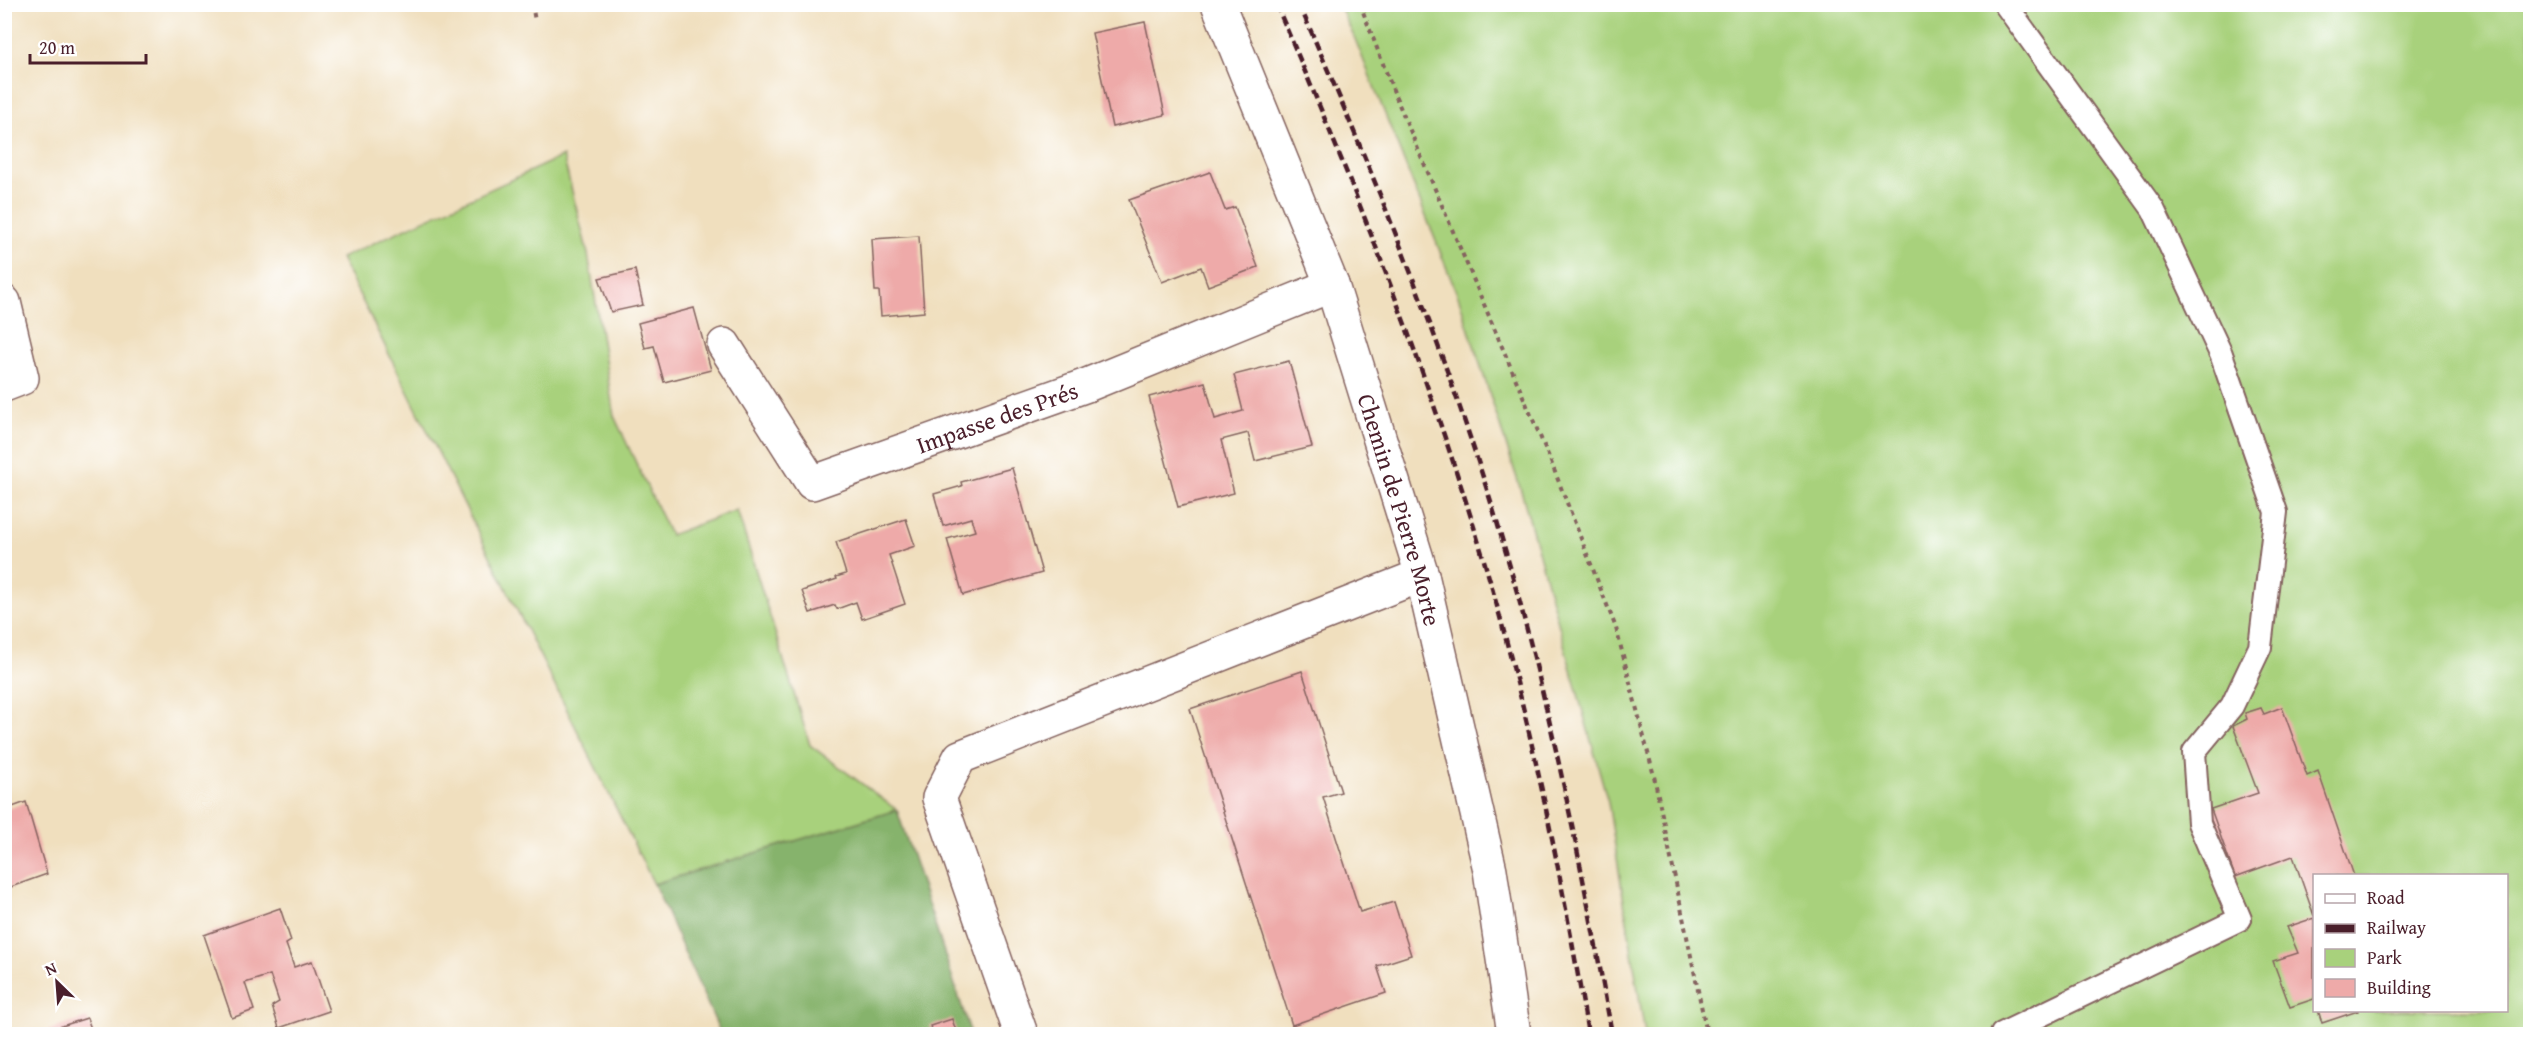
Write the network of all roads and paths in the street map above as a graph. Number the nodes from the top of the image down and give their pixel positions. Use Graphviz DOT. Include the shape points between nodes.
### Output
graph roads {
  1 [pos="532,4"];
  2 [pos="1218,4"];
  3 [pos="1360,4"];
  4 [pos="2005,4"];
  5 [pos="535,21"];
  6 [pos="1332,285"];
  7 [pos="4,302"];
  8 [pos="724,345"];
  9 [pos="4,385"];
  10 [pos="1422,575"];
  11 [pos="1021,1035"];
  12 [pos="1514,1035"];
  13 [pos="1707,1035"];
  14 [pos="2002,1035"];
  1 -- 5 [label="path"];
  2 -- 6 [label="street, Chemin de Pierre Morte"];
  3 -- 13 [label="path" via="1616,628 1654,776"];
  4 -- 14 [label="lane" via="2153,208 2221,354 2276,512 2260,647 2232,706 2194,752 2199,823 2240,919"];
  6 -- 8 [label="street, Impasse des Prés" via="1088,385 812,483"];
  6 -- 10 [label="street, Chemin de Pierre Morte"];
  7 -- 9 [label="street" via="22,378"];
  10 -- 11 [label="street" via="960,757 939,798"];
  10 -- 12 [label="street, Chemin de Pierre Morte" via="1490,870"];
}
